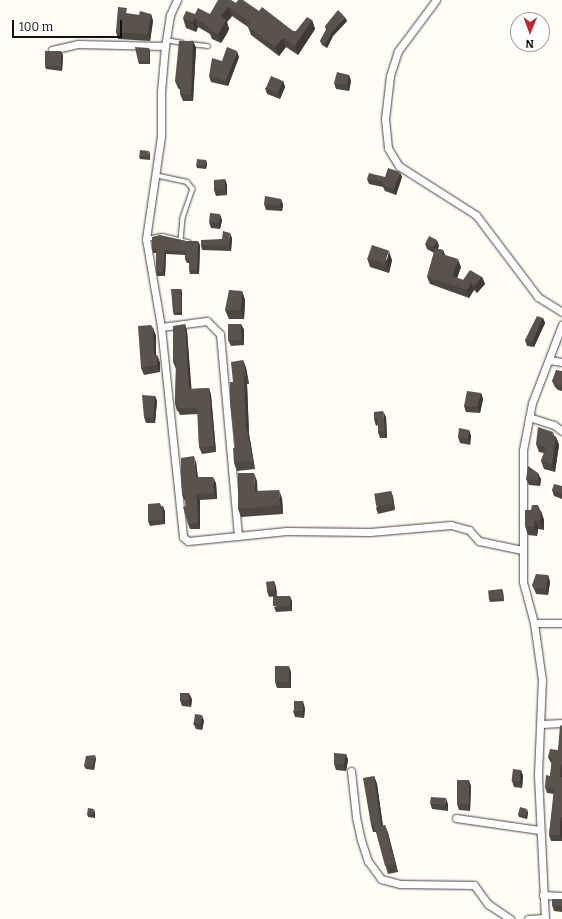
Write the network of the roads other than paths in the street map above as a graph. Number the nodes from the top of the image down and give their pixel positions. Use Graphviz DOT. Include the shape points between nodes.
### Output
graph roads {
  1 [pos="177,0"];
  2 [pos="436,0"];
  3 [pos="165,43"];
  4 [pos="208,46"];
  5 [pos="52,50"];
  6 [pos="155,175"];
  7 [pos="146,239"];
  8 [pos="181,239"];
  9 [pos="189,242"];
  10 [pos="562,312"];
  11 [pos="562,325"];
  12 [pos="161,327"];
  13 [pos="549,360"];
  14 [pos="562,362"];
  15 [pos="529,418"];
  16 [pos="562,431"];
  17 [pos="238,536"];
  18 [pos="522,550"];
  19 [pos="534,622"];
  20 [pos="562,623"];
  21 [pos="562,723"];
  22 [pos="541,724"];
  23 [pos="351,771"];
  24 [pos="456,818"];
  25 [pos="539,830"];
  26 [pos="543,895"];
  27 [pos="562,896"];
  28 [pos="544,918"];
  29 [pos="510,919"];
  30 [pos="528,919"];
  1 -- 3 [label="street" via="170,15"];
  2 -- 10 [label="street" via="398,52 390,76 385,119 388,148 399,166 476,215 538,297"];
  3 -- 4 [label="lane"];
  3 -- 5 [label="street" via="78,44"];
  3 -- 6 [label="street" via="161,136"];
  6 -- 7 [label="street"];
  6 -- 8 [label="lane" via="187,182 193,189 183,218"];
  7 -- 8 [label="lane" via="162,236"];
  7 -- 12 [label="street"];
  8 -- 9 [label="lane"];
  11 -- 13 [label="street"];
  12 -- 17 [label="street" via="207,321 220,334"];
  12 -- 17 [label="street" via="183,537 188,541"];
  13 -- 14 [label="street"];
  13 -- 15 [label="street"];
  15 -- 16 [label="street" via="554,425"];
  15 -- 18 [label="street" via="522,450"];
  17 -- 18 [label="street" via="303,530 370,532 399,528 462,526 479,541"];
  18 -- 19 [label="street" via="523,582"];
  19 -- 20 [label="street"];
  19 -- 22 [label="street" via="542,680"];
  21 -- 22 [label="street"];
  22 -- 25 [label="street" via="538,774"];
  23 -- 29 [label="street" via="361,840 368,861 381,879 400,884 474,885 488,904"];
  24 -- 25 [label="street"];
  25 -- 26 [label="street"];
  26 -- 27 [label="street"];
  26 -- 28 [label="street"];
  28 -- 30 [label="street"];
}
